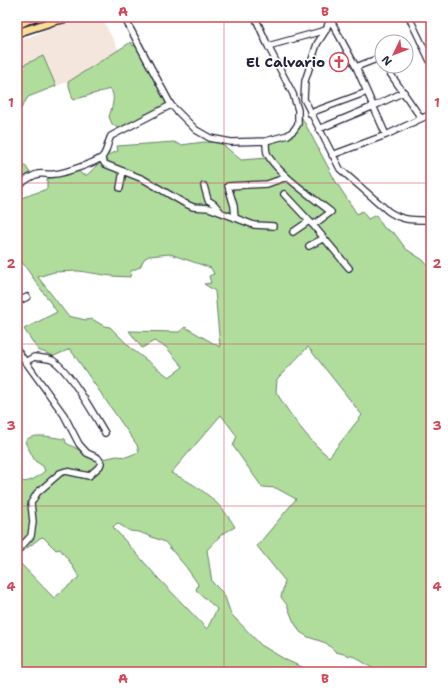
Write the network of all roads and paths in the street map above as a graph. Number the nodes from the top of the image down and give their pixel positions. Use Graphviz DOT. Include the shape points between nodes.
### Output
graph roads {
  1 [pos="34,17"];
  2 [pos="71,17"];
  3 [pos="124,17"];
  4 [pos="255,17"];
  5 [pos="409,17"];
  6 [pos="329,18"];
  7 [pos="23,19"];
  8 [pos="60,19"];
  9 [pos="17,25"];
  10 [pos="326,30"];
  11 [pos="17,33"];
  12 [pos="268,46"];
  13 [pos="374,62"];
  14 [pos="431,63"];
  15 [pos="356,68"];
  16 [pos="391,74"];
  17 [pos="303,90"];
  18 [pos="367,92"];
  19 [pos="404,92"];
  20 [pos="293,94"];
  21 [pos="171,105"];
  22 [pos="374,106"];
  23 [pos="310,113"];
  24 [pos="431,114"];
  25 [pos="421,118"];
  26 [pos="319,129"];
  27 [pos="386,135"];
  28 [pos="266,141"];
  29 [pos="332,156"];
  30 [pos="101,158"];
  31 [pos="123,171"];
  32 [pos="286,177"];
  33 [pos="204,186"];
  34 [pos="17,187"];
  35 [pos="120,188"];
  36 [pos="284,194"];
  37 [pos="220,211"];
  38 [pos="235,218"];
  39 [pos="431,220"];
  40 [pos="311,223"];
  41 [pos="273,226"];
  42 [pos="293,232"];
  43 [pos="324,238"];
  44 [pos="309,246"];
  45 [pos="349,268"];
  46 [pos="27,297"];
  47 [pos="17,302"];
  48 [pos="17,350"];
  49 [pos="25,362"];
  50 [pos="105,433"];
  51 [pos="17,551"];
  1 -- 7 [label="main road"];
  2 -- 8 [label="main road"];
  3 -- 21 [label="street"];
  4 -- 12 [label="street"];
  5 -- 14 [label="street"];
  6 -- 10 [label="street"];
  6 -- 15 [label="street"];
  7 -- 9 [label="main road"];
  8 -- 11 [label="main road"];
  10 -- 12 [label="street"];
  10 -- 17 [label="street" via="317,44"];
  12 -- 20 [label="street"];
  13 -- 15 [label="street"];
  15 -- 18 [label="street"];
  16 -- 19 [label="street"];
  17 -- 20 [label="street"];
  17 -- 23 [label="street"];
  18 -- 22 [label="street"];
  18 -- 23 [label="street"];
  19 -- 22 [label="street"];
  19 -- 25 [label="street"];
  20 -- 28 [label="street" via="298,110 298,124 288,135"];
  21 -- 28 [label="street" via="196,130 210,138 231,142"];
  21 -- 30 [label="street" via="111,136"];
  22 -- 26 [label="street"];
  22 -- 27 [label="street"];
  23 -- 26 [label="street"];
  24 -- 25 [label="street"];
  25 -- 27 [label="street"];
  26 -- 29 [label="street"];
  27 -- 29 [label="street"];
  28 -- 32 [label="street" via="267,154"];
  29 -- 39 [label="street" via="340,169 392,214 404,219"];
  30 -- 31 [label="street" via="105,164"];
  30 -- 34 [label="street" via="54,174 40,173"];
  31 -- 35 [label="street"];
  31 -- 37 [label="street" via="144,179 188,205"];
  32 -- 38 [label="street" via="267,184 228,186"];
  32 -- 40 [label="street" via="331,212"];
  33 -- 37 [label="street" via="208,200"];
  36 -- 40 [label="street"];
  37 -- 38 [label="street"];
  38 -- 41 [label="street" via="254,225"];
  40 -- 42 [label="street"];
  40 -- 43 [label="street"];
  43 -- 44 [label="street"];
  43 -- 45 [label="street"];
  46 -- 47 [label="street"];
  48 -- 49 [label="street"];
  49 -- 50 [label="street" via="34,357 51,360 60,365"];
  49 -- 51 [label="street" via="64,415 78,444 101,463 90,476 66,471 60,473 37,493 31,503 31,536"];
}
